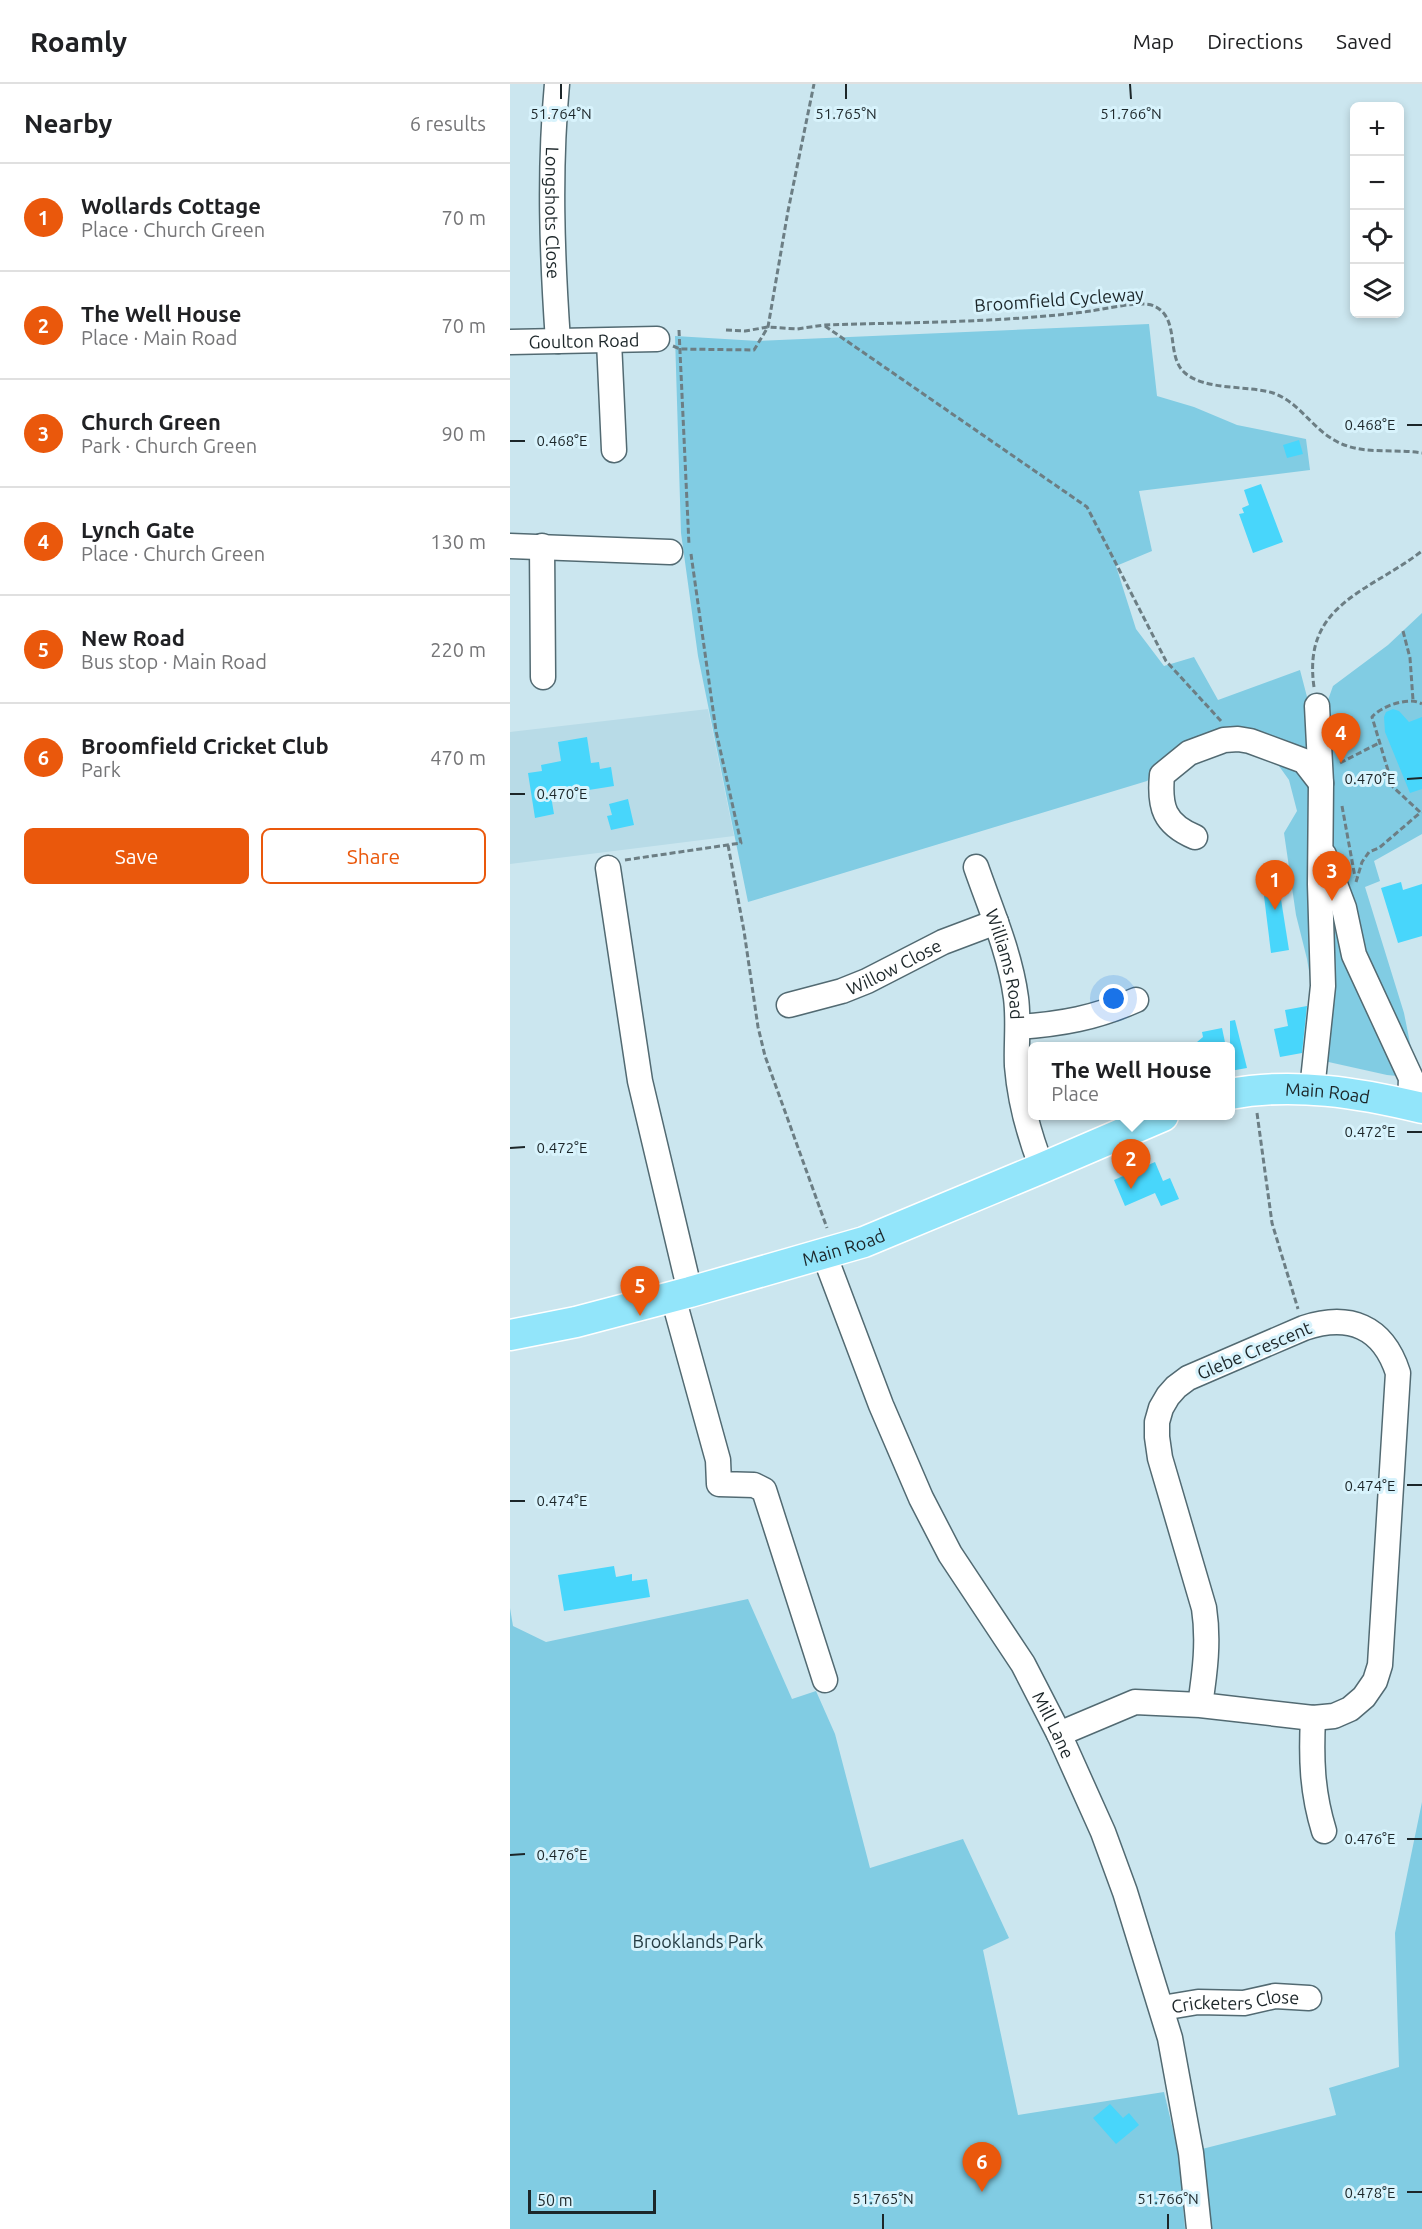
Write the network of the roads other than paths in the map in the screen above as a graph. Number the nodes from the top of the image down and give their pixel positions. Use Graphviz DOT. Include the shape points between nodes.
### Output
graph roads {
  1 [pos="557,84"];
  2 [pos="668,335"];
  3 [pos="558,341"];
  4 [pos="609,341"];
  5 [pos="510,342"];
  6 [pos="614,450"];
  7 [pos="510,546"];
  8 [pos="542,546"];
  9 [pos="670,552"];
  10 [pos="543,677"];
  11 [pos="1317,706"];
  12 [pos="1321,779"];
  13 [pos="1195,837"];
  14 [pos="1322,850"];
  15 [pos="976,867"];
  16 [pos="608,868"];
  17 [pos="996,922"];
  18 [pos="1354,955"];
  19 [pos="1136,1000"];
  20 [pos="789,1005"];
  21 [pos="1322,1007"];
  22 [pos="1018,1027"];
  23 [pos="1312,1090"];
  24 [pos="1242,1093"];
  25 [pos="1416,1107"];
  26 [pos="1154,1120"];
  27 [pos="1042,1168"];
  28 [pos="827,1246"];
  29 [pos="681,1295"];
  30 [pos="510,1335"];
  31 [pos="825,1680"];
  32 [pos="1200,1705"];
  33 [pos="1313,1718"];
  34 [pos="1059,1734"];
  35 [pos="1324,1831"];
  36 [pos="1309,1998"];
  37 [pos="1162,2008"];
  38 [pos="1199,2229"];
  1 -- 3 [label="street, Longshots Close" via="552,250"];
  2 -- 4 [label="street, Goulton Road"];
  3 -- 4 [label="street, Goulton Road"];
  3 -- 5 [label="street, Goulton Road"];
  4 -- 6 [label="street"];
  7 -- 8 [label="street"];
  8 -- 9 [label="street"];
  8 -- 10 [label="street"];
  11 -- 12 [label="street"];
  12 -- 13 [label="street" via="1304,761 1250,741 1224,740 1189,753 1162,775 1160,794 1165,816 1180,831"];
  12 -- 14 [label="street"];
  14 -- 18 [label="street" via="1344,908"];
  14 -- 21 [label="street"];
  15 -- 17 [label="street, Williams Road"];
  16 -- 29 [label="street" via="640,1081"];
  17 -- 20 [label="street, Willow Close" via="943,942 867,981"];
  17 -- 22 [label="street, Williams Road" via="1009,961"];
  18 -- 21 [label="street" via="1343,951 1336,956"];
  18 -- 25 [label="street" via="1412,1078"];
  19 -- 22 [label="street" via="1082,1020"];
  21 -- 23 [label="street"];
  22 -- 27 [label="street, Williams Road" via="1021,1100"];
  23 -- 24 [label="main road, Main Road"];
  23 -- 25 [label="main road, Main Road" via="1354,1093"];
  26 -- 27 [label="main road, Main Road"];
  27 -- 28 [label="main road, Main Road" via="919,1220"];
  28 -- 29 [label="main road, Main Road"];
  28 -- 34 [label="street, Mill Lane" via="881,1405 928,1514 1023,1664"];
  29 -- 30 [label="main road, Main Road"];
  29 -- 31 [label="street" via="719,1484 754,1485 764,1490"];
  32 -- 33 [label="street, Glebe Crescent"];
  32 -- 33 [label="street, Glebe Crescent" via="1208,1630 1160,1458 1156,1437 1161,1408 1188,1378 1304,1328 1338,1321 1357,1324 1384,1343 1398,1373 1380,1665 1375,1682 1350,1709 1334,1716"];
  32 -- 34 [label="street, Glebe Crescent" via="1135,1702"];
  33 -- 35 [label="street" via="1312,1775"];
  34 -- 37 [label="street, Mill Lane" via="1103,1832"];
  36 -- 37 [label="street, Cricketers Close" via="1275,1996 1244,2003 1198,2002"];
  37 -- 38 [label="street, Mill Lane" via="1181,2090"];
}
